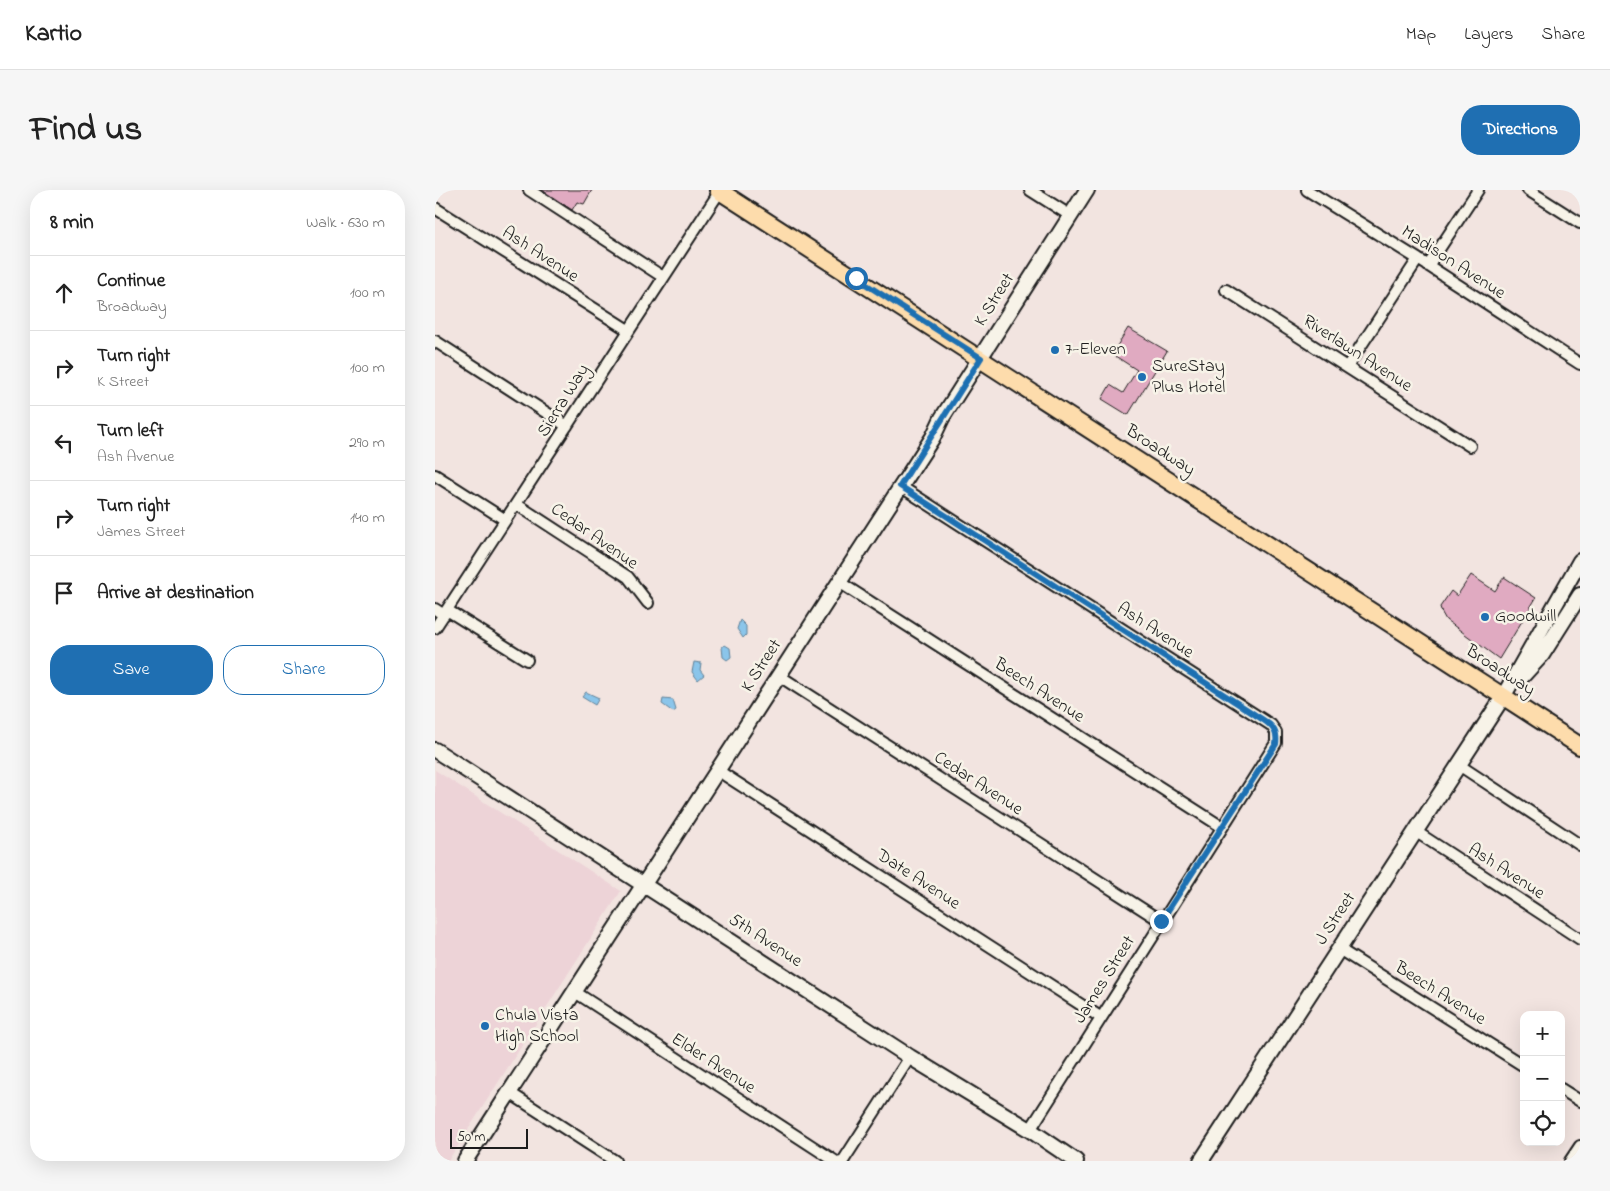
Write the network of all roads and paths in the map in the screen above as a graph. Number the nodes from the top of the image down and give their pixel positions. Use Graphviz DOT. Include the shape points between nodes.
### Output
graph roads {
  1 [pos="529,190"];
  2 [pos="1030,190"];
  3 [pos="1087,190"];
  4 [pos="1307,190"];
  5 [pos="1478,190"];
  6 [pos="1528,190"];
  7 [pos="719,191"];
  8 [pos="435,208"];
  9 [pos="1071,216"];
  10 [pos="1580,223"];
  11 [pos="1418,259"];
  12 [pos="1428,266"];
  13 [pos="663,277"];
  14 [pos="1226,290"];
  15 [pos="628,330"];
  16 [pos="435,341"];
  17 [pos="981,358"];
  18 [pos="1580,364"];
  19 [pos="1347,367"];
  20 [pos="567,426"];
  21 [pos="1470,446"];
  22 [pos="435,475"];
  23 [pos="900,486"];
  24 [pos="516,504"];
  25 [pos="504,519"];
  26 [pos="1580,561"];
  27 [pos="839,582"];
  28 [pos="1580,595"];
  29 [pos="649,602"];
  30 [pos="442,611"];
  31 [pos="435,628"];
  32 [pos="527,660"];
  33 [pos="778,674"];
  34 [pos="1503,697"];
  35 [pos="1580,746"];
  36 [pos="1274,747"];
  37 [pos="435,750"];
  38 [pos="1459,764"];
  39 [pos="717,770"];
  40 [pos="1222,827"];
  41 [pos="1415,831"];
  42 [pos="1580,844"];
  43 [pos="644,885"];
  44 [pos="1161,921"];
  45 [pos="1580,939"];
  46 [pos="1339,949"];
  47 [pos="575,992"];
  48 [pos="1100,1017"];
  49 [pos="910,1057"];
  50 [pos="1520,1063"];
  51 [pos="1565,1092"];
  52 [pos="510,1093"];
  53 [pos="1580,1101"];
  54 [pos="1030,1130"];
  55 [pos="1580,1146"];
  56 [pos="465,1161"];
  57 [pos="615,1161"];
  58 [pos="835,1161"];
  59 [pos="843,1161"];
  60 [pos="1076,1161"];
  61 [pos="1201,1161"];
  62 [pos="1570,1161"];
  1 -- 13 [label="street"];
  2 -- 9 [label="street"];
  3 -- 9 [label="street, K Street"];
  4 -- 11 [label="street, Madison Avenue"];
  5 -- 12 [label="street"];
  6 -- 10 [label="street"];
  7 -- 13 [label="street, Sierra Way"];
  7 -- 17 [label="main road, Broadway"];
  8 -- 15 [label="street, Ash Avenue"];
  9 -- 17 [label="street, K Street"];
  11 -- 12 [label="street, Madison Avenue"];
  11 -- 19 [label="street"];
  12 -- 18 [label="street, Madison Avenue"];
  13 -- 15 [label="street, Sierra Way"];
  14 -- 19 [label="street, Riverlawn Avenue"];
  15 -- 20 [label="street, Sierra Way"];
  16 -- 20 [label="street"];
  17 -- 23 [label="street, K Street"];
  17 -- 34 [label="main road, Broadway"];
  19 -- 21 [label="street, Riverlawn Avenue"];
  20 -- 24 [label="street, Sierra Way"];
  22 -- 25 [label="street"];
  23 -- 27 [label="street, K Street"];
  23 -- 36 [label="street, Ash Avenue" via="1271,725 1277,736"];
  24 -- 25 [label="street, Sierra Way"];
  24 -- 29 [label="street, Cedar Avenue" via="628,577"];
  25 -- 30 [label="street, Sierra Way"];
  26 -- 34 [label="street, J Street"];
  27 -- 33 [label="street, K Street"];
  27 -- 40 [label="street, Beech Avenue"];
  28 -- 34 [label="street, J Street" via="1541,655"];
  30 -- 31 [label="street, Sierra Way"];
  30 -- 32 [label="street"];
  33 -- 39 [label="street, K Street"];
  33 -- 44 [label="street, Cedar Avenue"];
  34 -- 35 [label="main road, Broadway"];
  34 -- 38 [label="street, J Street"];
  36 -- 40 [label="street, James Street"];
  37 -- 43 [label="street, 5th Avenue"];
  38 -- 41 [label="street, J Street"];
  38 -- 42 [label="street"];
  39 -- 43 [label="street, K Street"];
  39 -- 48 [label="street, Date Avenue"];
  40 -- 44 [label="street, James Street"];
  41 -- 45 [label="street, Ash Avenue"];
  41 -- 46 [label="street, J Street"];
  43 -- 47 [label="street, K Street"];
  43 -- 49 [label="street, 5th Avenue"];
  44 -- 48 [label="street, James Street"];
  46 -- 50 [label="street, Beech Avenue"];
  46 -- 61 [label="street, J Street"];
  47 -- 52 [label="street, K Street"];
  47 -- 58 [label="street, Elder Avenue"];
  48 -- 54 [label="street, James Street"];
  49 -- 54 [label="street, 5th Avenue"];
  49 -- 59 [label="street"];
  51 -- 53 [label="street"];
  52 -- 56 [label="street, K Street"];
  52 -- 57 [label="street"];
  54 -- 60 [label="street, 5th Avenue"];
  55 -- 62 [label="street"];
}
